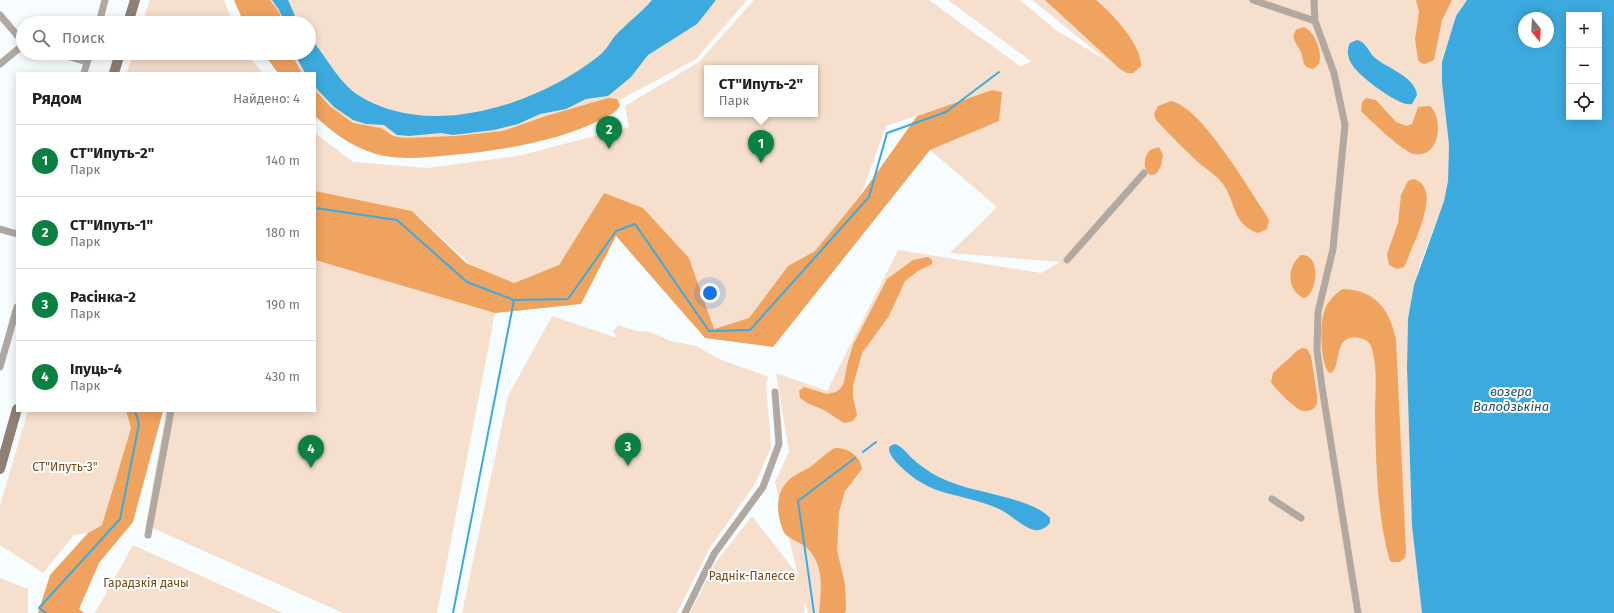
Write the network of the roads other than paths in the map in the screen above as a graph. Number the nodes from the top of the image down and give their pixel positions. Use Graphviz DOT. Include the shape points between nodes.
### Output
graph roads {
  1 [pos="105,0"];
  2 [pos="136,0"];
  3 [pos="1253,0"];
  4 [pos="1314,0"];
  5 [pos="0,15"];
  6 [pos="101,16"];
  7 [pos="130,16"];
  8 [pos="1315,21"];
  9 [pos="16,34"];
  10 [pos="16,51"];
  11 [pos="80,60"];
  12 [pos="118,60"];
  13 [pos="87,62"];
  14 [pos="0,64"];
  15 [pos="84,72"];
  16 [pos="114,72"];
  17 [pos="1144,173"];
  18 [pos="0,229"];
  19 [pos="16,234"];
  20 [pos="1067,260"];
  21 [pos="16,311"];
  22 [pos="0,367"];
  23 [pos="775,392"];
  24 [pos="16,412"];
  25 [pos="171,412"];
  26 [pos="0,469"];
  27 [pos="1272,499"];
  28 [pos="1301,518"];
  29 [pos="148,535"];
  30 [pos="685,613"];
  31 [pos="1358,613"];
  1 -- 6 [label="street"];
  2 -- 7 [label="street"];
  3 -- 8 [label="street"];
  4 -- 8 [label="street"];
  5 -- 9 [label="street"];
  8 -- 31 [label="street" via="1334,73 1344,125 1333,249 1318,312 1317,350"];
  10 -- 14 [label="street"];
  11 -- 13 [label="street"];
  12 -- 16 [label="street"];
  13 -- 15 [label="street"];
  17 -- 20 [label="street"];
  18 -- 19 [label="street"];
  21 -- 22 [label="street"];
  23 -- 30 [label="street" via="779,444 763,487 714,554"];
  24 -- 26 [label="street"];
  25 -- 29 [label="street"];
  27 -- 28 [label="street"];
}
